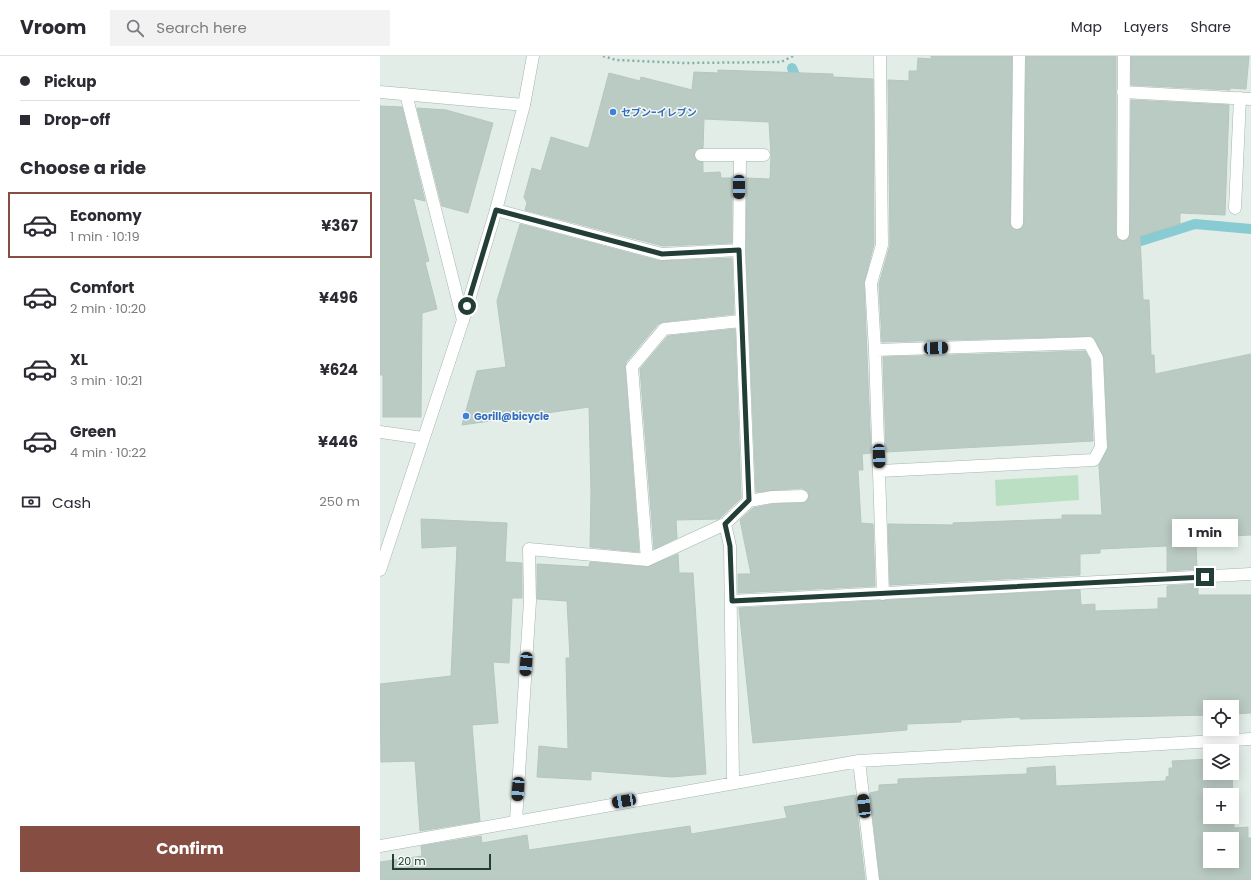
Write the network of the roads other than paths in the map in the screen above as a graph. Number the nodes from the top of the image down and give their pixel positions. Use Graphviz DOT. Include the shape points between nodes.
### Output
graph roads {
  1 [pos="532,56"];
  2 [pos="880,56"];
  3 [pos="1020,56"];
  4 [pos="1124,56"];
  5 [pos="380,92"];
  6 [pos="1123,92"];
  7 [pos="406,94"];
  8 [pos="1246,98"];
  9 [pos="524,105"];
  10 [pos="701,155"];
  11 [pos="740,155"];
  12 [pos="764,156"];
  13 [pos="1235,208"];
  14 [pos="496,210"];
  15 [pos="1017,223"];
  16 [pos="1123,234"];
  17 [pos="739,250"];
  18 [pos="463,320"];
  19 [pos="741,321"];
  20 [pos="875,350"];
  21 [pos="380,432"];
  22 [pos="423,438"];
  23 [pos="880,471"];
  24 [pos="802,496"];
  25 [pos="749,500"];
  26 [pos="725,524"];
  27 [pos="647,560"];
  28 [pos="380,570"];
  29 [pos="1251,574"];
  30 [pos="883,594"];
  31 [pos="732,601"];
  32 [pos="1251,740"];
  33 [pos="858,761"];
  34 [pos="733,782"];
  35 [pos="516,820"];
  36 [pos="380,846"];
  37 [pos="873,880"];
  1 -- 9 [label="street"];
  2 -- 20 [label="street" via="882,246 871,283"];
  3 -- 15 [label="street"];
  4 -- 6 [label="street"];
  5 -- 7 [label="street"];
  6 -- 8 [label="street"];
  6 -- 16 [label="street"];
  7 -- 9 [label="street"];
  7 -- 18 [label="street"];
  8 -- 13 [label="street"];
  9 -- 14 [label="street"];
  10 -- 11 [label="street"];
  11 -- 12 [label="street"];
  11 -- 17 [label="street"];
  14 -- 17 [label="street" via="662,254"];
  14 -- 18 [label="street"];
  17 -- 19 [label="street"];
  18 -- 22 [label="street"];
  19 -- 25 [label="street"];
  19 -- 27 [label="street" via="664,329 632,367"];
  20 -- 23 [label="street"];
  20 -- 23 [label="street" via="1089,343 1097,358 1101,447 1094,460"];
  21 -- 22 [label="street"];
  22 -- 28 [label="street"];
  23 -- 30 [label="street"];
  24 -- 25 [label="street"];
  25 -- 26 [label="street"];
  26 -- 27 [label="street"];
  26 -- 31 [label="street" via="730,546"];
  27 -- 35 [label="street" via="529,549 530,601"];
  29 -- 30 [label="street"];
  30 -- 31 [label="street"];
  31 -- 34 [label="street"];
  32 -- 33 [label="street"];
  33 -- 34 [label="street"];
  33 -- 37 [label="street"];
  34 -- 35 [label="street"];
  35 -- 36 [label="street"];
}
